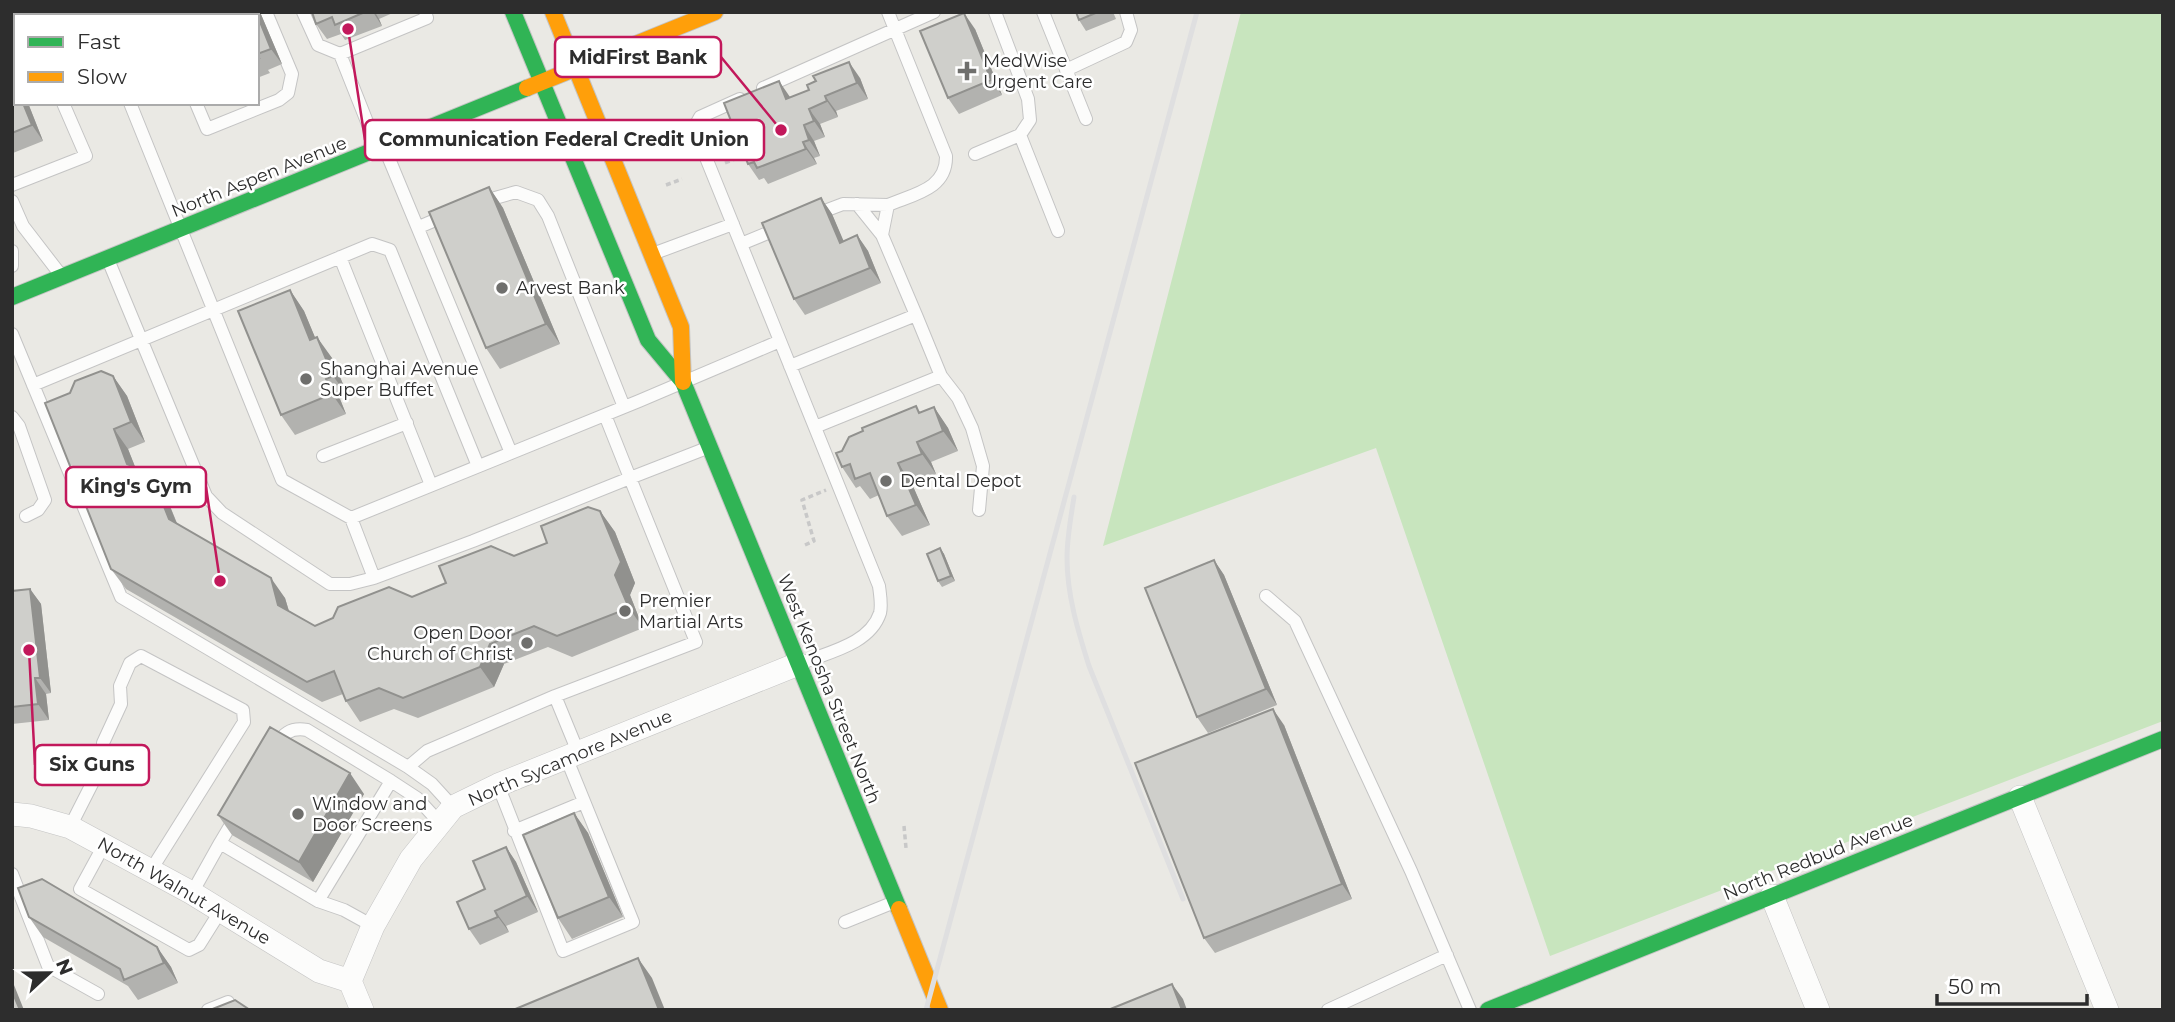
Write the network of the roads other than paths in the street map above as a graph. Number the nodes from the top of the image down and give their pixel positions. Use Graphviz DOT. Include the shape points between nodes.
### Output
graph roads {
  1 [pos="266,12"];
  2 [pos="303,12"];
  3 [pos="425,12"];
  4 [pos="513,12"];
  5 [pos="552,12"];
  6 [pos="715,12"];
  7 [pos="888,12"];
  8 [pos="934,12"];
  9 [pos="995,12"];
  10 [pos="1043,12"];
  11 [pos="1126,12"];
  12 [pos="894,30"];
  13 [pos="340,54"];
  14 [pos="575,70"];
  15 [pos="1066,70"];
  16 [pos="542,83"];
  17 [pos="64,105"];
  18 [pos="131,105"];
  19 [pos="197,105"];
  20 [pos="1086,119"];
  21 [pos="1020,135"];
  22 [pos="382,149"];
  23 [pos="975,154"];
  24 [pos="12,185"];
  25 [pos="12,201"];
  26 [pos="857,204"];
  27 [pos="888,205"];
  28 [pos="805,219"];
  29 [pos="733,224"];
  30 [pos="792,224"];
  31 [pos="419,227"];
  32 [pos="181,229"];
  33 [pos="1058,231"];
  34 [pos="882,235"];
  35 [pos="741,244"];
  36 [pos="12,251"];
  37 [pos="651,254"];
  38 [pos="340,257"];
  39 [pos="108,259"];
  40 [pos="12,266"];
  41 [pos="62,277"];
  42 [pos="12,297"];
  43 [pos="214,310"];
  44 [pos="916,316"];
  45 [pos="12,334"];
  46 [pos="141,340"];
  47 [pos="780,341"];
  48 [pos="790,366"];
  49 [pos="941,376"];
  50 [pos="682,382"];
  51 [pos="33,385"];
  52 [pos="624,407"];
  53 [pos="605,415"];
  54 [pos="12,417"];
  55 [pos="407,423"];
  56 [pos="815,426"];
  57 [pos="709,447"];
  58 [pos="511,453"];
  59 [pos="323,456"];
  60 [pos="478,466"];
  61 [pos="630,478"];
  62 [pos="431,485"];
  63 [pos="979,510"];
  64 [pos="26,516"];
  65 [pos="351,518"];
  66 [pos="374,578"];
  67 [pos="1266,596"];
  68 [pos="798,664"];
  69 [pos="555,696"];
  70 [pos="2163,739"];
  71 [pos="572,755"];
  72 [pos="266,761"];
  73 [pos="408,766"];
  74 [pos="391,780"];
  75 [pos="498,785"];
  76 [pos="2020,797"];
  77 [pos="584,802"];
  78 [pos="240,808"];
  79 [pos="12,814"];
  80 [pos="446,814"];
  81 [pos="70,827"];
  82 [pos="514,831"];
  83 [pos="220,843"];
  84 [pos="104,845"];
  85 [pos="151,870"];
  86 [pos="12,874"];
  87 [pos="192,893"];
  88 [pos="1772,896"];
  89 [pos="318,901"];
  90 [pos="896,902"];
  91 [pos="221,910"];
  92 [pos="845,922"];
  93 [pos="373,926"];
  94 [pos="1447,955"];
  95 [pos="350,981"];
  96 [pos="98,994"];
  97 [pos="228,1002"];
  98 [pos="208,1010"];
  99 [pos="362,1010"];
  100 [pos="940,1010"];
  101 [pos="1328,1010"];
  102 [pos="1470,1010"];
  103 [pos="1488,1010"];
  104 [pos="1818,1010"];
  105 [pos="2107,1010"];
  1 -- 19 [label="lane" via="292,74 288,93 207,130"];
  2 -- 13 [label="lane" via="318,45"];
  3 -- 13 [label="lane" via="427,18"];
  4 -- 16 [label="main road, West Kenosha Street North"];
  5 -- 14 [label="main road, West Kenosha Street North"];
  6 -- 14 [label="main road, North Aspen Avenue"];
  7 -- 12 [label="lane"];
  8 -- 12 [label="lane"];
  9 -- 21 [label="lane" via="1028,99 1030,120"];
  10 -- 15 [label="lane"];
  11 -- 15 [label="lane" via="1131,30 1126,42"];
  12 -- 27 [label="lane" via="946,156 946,167 933,185"];
  12 -- 29 [label="lane" via="700,117 694,128"];
  13 -- 22 [label="lane"];
  14 -- 16 [label="main road, North Aspen Avenue"];
  14 -- 37 [label="main road, West Kenosha Street North"];
  15 -- 20 [label="lane"];
  16 -- 22 [label="main road, North Aspen Avenue"];
  16 -- 50 [label="main road, West Kenosha Street North" via="648,340"];
  17 -- 24 [label="lane" via="86,156"];
  18 -- 32 [label="lane"];
  21 -- 23 [label="lane"];
  21 -- 33 [label="lane"];
  22 -- 31 [label="lane"];
  22 -- 32 [label="main road, North Aspen Avenue"];
  25 -- 41 [label="lane" via="23,226"];
  26 -- 27 [label="lane"];
  26 -- 28 [label="lane" via="843,204"];
  26 -- 34 [label="lane"];
  27 -- 34 [label="lane"];
  29 -- 35 [label="lane"];
  29 -- 37 [label="lane"];
  30 -- 35 [label="lane"];
  31 -- 52 [label="lane" via="495,196 516,192 538,200"];
  31 -- 58 [label="lane"];
  32 -- 39 [label="main road, North Aspen Avenue"];
  32 -- 43 [label="lane"];
  34 -- 44 [label="lane"];
  35 -- 47 [label="lane"];
  36 -- 40 [label="lane"];
  37 -- 50 [label="main road, West Kenosha Street North" via="681,327"];
  38 -- 43 [label="lane"];
  38 -- 55 [label="lane"];
  38 -- 60 [label="lane" via="372,244 390,250"];
  39 -- 41 [label="main road, North Aspen Avenue"];
  39 -- 46 [label="lane"];
  41 -- 42 [label="main road, North Aspen Avenue"];
  43 -- 46 [label="lane"];
  43 -- 65 [label="lane" via="282,480"];
  44 -- 48 [label="lane"];
  44 -- 49 [label="lane"];
  45 -- 51 [label="lane"];
  46 -- 51 [label="lane"];
  46 -- 66 [label="lane" via="205,496 222,513 330,584"];
  47 -- 48 [label="lane"];
  47 -- 50 [label="lane"];
  48 -- 56 [label="lane"];
  49 -- 56 [label="lane"];
  49 -- 63 [label="lane" via="958,398 984,466"];
  50 -- 52 [label="lane"];
  50 -- 57 [label="main road, West Kenosha Street North"];
  51 -- 73 [label="lane" via="121,597"];
  52 -- 53 [label="lane"];
  53 -- 58 [label="lane"];
  53 -- 61 [label="lane"];
  54 -- 64 [label="lane" via="45,500"];
  55 -- 59 [label="lane"];
  55 -- 62 [label="lane"];
  56 -- 68 [label="lane" via="879,586 881,611 874,627 858,640"];
  57 -- 61 [label="lane"];
  57 -- 68 [label="main road, West Kenosha Street North"];
  58 -- 60 [label="lane"];
  60 -- 62 [label="lane"];
  61 -- 66 [label="lane"];
  61 -- 69 [label="lane" via="696,642"];
  62 -- 65 [label="lane"];
  65 -- 66 [label="lane"];
  67 -- 94 [label="lane" via="1295,621"];
  68 -- 71 [label="street, North Sycamore Avenue"];
  68 -- 90 [label="main road, West Kenosha Street North"];
  69 -- 71 [label="lane"];
  69 -- 73 [label="lane" via="427,751"];
  70 -- 76 [label="main road, North Redbud Avenue"];
  71 -- 75 [label="street, North Sycamore Avenue"];
  71 -- 77 [label="lane"];
  72 -- 74 [label="lane" via="281,736 289,730 307,730"];
  73 -- 80 [label="lane" via="432,783"];
  74 -- 80 [label="lane"];
  74 -- 89 [label="lane"];
  75 -- 80 [label="street, North Sycamore Avenue"];
  75 -- 82 [label="lane"];
  76 -- 88 [label="main road, North Redbud Avenue"];
  76 -- 105 [label="street"];
  77 -- 82 [label="lane"];
  77 -- 82 [label="lane" via="633,922 562,951"];
  78 -- 83 [label="lane"];
  79 -- 81 [label="street, North Walnut Avenue"];
  80 -- 93 [label="street, North Sycamore Avenue" via="411,859"];
  81 -- 84 [label="street, North Walnut Avenue"];
  81 -- 85 [label="lane" via="103,762 103,743 121,704 120,686 131,663 141,656 243,710 244,722"];
  83 -- 87 [label="lane"];
  83 -- 89 [label="lane"];
  84 -- 85 [label="street, North Walnut Avenue"];
  84 -- 91 [label="lane" via="80,889 189,950 199,946"];
  85 -- 87 [label="street, North Walnut Avenue"];
  86 -- 96 [label="lane" via="48,965"];
  87 -- 91 [label="street, North Walnut Avenue"];
  88 -- 103 [label="main road, North Redbud Avenue"];
  88 -- 104 [label="street"];
  89 -- 93 [label="lane"];
  90 -- 92 [label="lane"];
  90 -- 100 [label="main road, West Kenosha Street North"];
  91 -- 95 [label="street, North Walnut Avenue" via="319,971"];
  93 -- 95 [label="street, North Sycamore Avenue"];
  94 -- 101 [label="lane"];
  94 -- 102 [label="lane"];
  95 -- 99 [label="street"];
  97 -- 98 [label="lane"];
}
